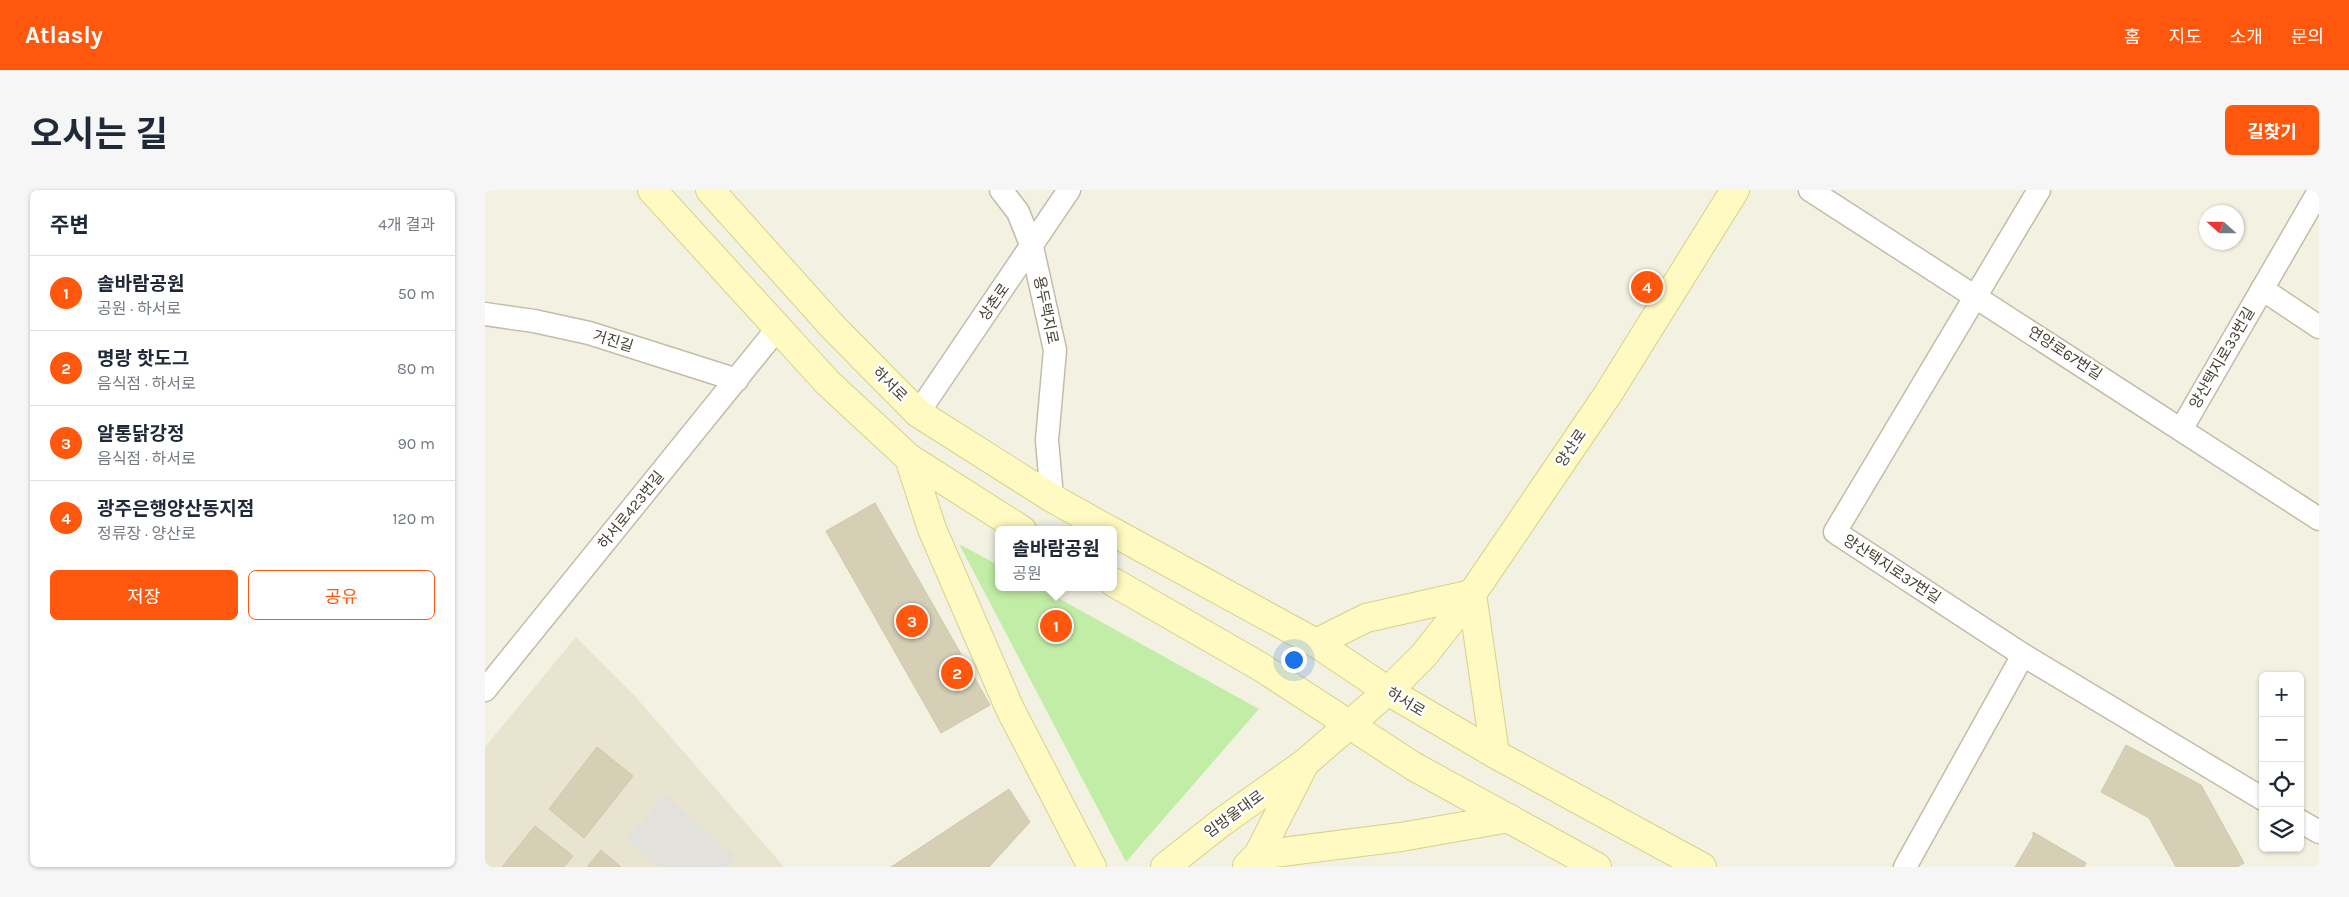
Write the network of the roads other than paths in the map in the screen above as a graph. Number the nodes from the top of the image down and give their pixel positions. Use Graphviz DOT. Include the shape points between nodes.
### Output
graph roads {
  1 [pos="652,190"];
  2 [pos="710,190"];
  3 [pos="1001,190"];
  4 [pos="1069,190"];
  5 [pos="1734,190"];
  6 [pos="1810,190"];
  7 [pos="2039,190"];
  8 [pos="2319,191"];
  9 [pos="1032,247"];
  10 [pos="2262,288"];
  11 [pos="1977,296"];
  12 [pos="485,314"];
  13 [pos="2319,327"];
  14 [pos="777,329"];
  15 [pos="737,380"];
  16 [pos="918,412"];
  17 [pos="2182,428"];
  18 [pos="909,458"];
  19 [pos="1052,498"];
  20 [pos="2319,519"];
  21 [pos="1016,526"];
  22 [pos="1102,526"];
  23 [pos="1117,534"];
  24 [pos="1117,584"];
  25 [pos="1472,594"];
  26 [pos="1316,643"];
  27 [pos="2023,655"];
  28 [pos="485,690"];
  29 [pos="1388,692"];
  30 [pos="1351,724"];
  31 [pos="1495,754"];
  32 [pos="1305,763"];
  33 [pos="2259,797"];
  34 [pos="1509,818"];
  35 [pos="2304,823"];
  36 [pos="2319,832"];
  37 [pos="1252,861"];
  38 [pos="1092,867"];
  39 [pos="1165,867"];
  40 [pos="1597,867"];
  41 [pos="1702,867"];
  42 [pos="1905,867"];
  1 -- 14 [label="main road"];
  2 -- 16 [label="main road, 하서로" via="833,327"];
  3 -- 9 [label="street, 용두택지로" via="1018,212"];
  4 -- 9 [label="street, 상촌로"];
  5 -- 25 [label="main road, 양산로" via="1608,394"];
  6 -- 11 [label="street, 연양로67번길"];
  7 -- 11 [label="street, 양산택지로37번길"];
  8 -- 10 [label="street, 양산택지로33번길"];
  9 -- 16 [label="street, 상촌로"];
  9 -- 19 [label="street, 용두택지로" via="1055,350 1047,440"];
  10 -- 13 [label="street, 양산택지로33번길"];
  10 -- 17 [label="street, 양산택지로33번길"];
  11 -- 17 [label="street, 연양로67번길"];
  11 -- 27 [label="street, 양산택지로37번길" via="1835,532"];
  12 -- 15 [label="street, 거진길" via="589,333"];
  14 -- 15 [label="street, 하서로423번길"];
  14 -- 18 [label="main road" via="828,384"];
  15 -- 28 [label="street, 하서로423번길"];
  16 -- 19 [label="main road, 하서로"];
  17 -- 20 [label="street, 연양로67번길"];
  18 -- 21 [label="main road"];
  18 -- 38 [label="main road" via="932,529 1010,709"];
  19 -- 22 [label="main road, 하서로"];
  23 -- 26 [label="main road, 하서로"];
  24 -- 30 [label="main road" via="1261,666"];
  25 -- 26 [label="main road" via="1366,618"];
  25 -- 29 [label="main road, 양산로" via="1424,655"];
  25 -- 31 [label="main road"];
  26 -- 29 [label="main road, 하서로"];
  27 -- 33 [label="street, 양산택지로37번길"];
  27 -- 42 [label="street"];
  29 -- 30 [label="main road, 임방울대로"];
  29 -- 31 [label="main road, 하서로"];
  30 -- 32 [label="main road, 임방울대로"];
  30 -- 34 [label="main road" via="1413,766"];
  31 -- 41 [label="main road, 하서로"];
  32 -- 37 [label="main road, 임방울대로"];
  32 -- 39 [label="main road, 임방울대로"];
  34 -- 37 [label="main road"];
  34 -- 40 [label="main road"];
  35 -- 36 [label="street"];
}
